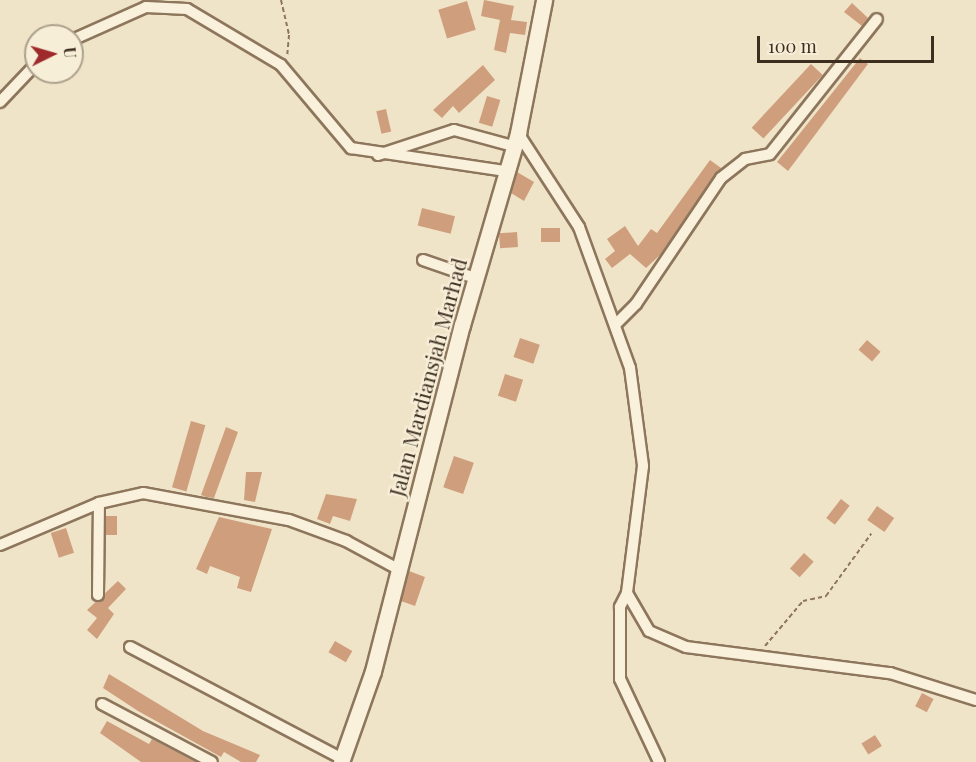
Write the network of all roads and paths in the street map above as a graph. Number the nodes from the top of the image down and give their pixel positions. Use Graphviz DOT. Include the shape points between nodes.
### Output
graph roads {
  1 [pos="281,0"];
  2 [pos="544,0"];
  3 [pos="877,19"];
  4 [pos="84,35"];
  5 [pos="281,64"];
  6 [pos="24,77"];
  7 [pos="0,102"];
  8 [pos="516,140"];
  9 [pos="378,155"];
  10 [pos="504,171"];
  11 [pos="423,260"];
  12 [pos="475,278"];
  13 [pos="615,325"];
  14 [pos="99,503"];
  15 [pos="871,534"];
  16 [pos="0,545"];
  17 [pos="398,569"];
  18 [pos="627,593"];
  19 [pos="98,595"];
  20 [pos="130,648"];
  21 [pos="759,654"];
  22 [pos="976,700"];
  23 [pos="102,704"];
  24 [pos="342,761"];
  25 [pos="212,762"];
  26 [pos="659,762"];
  1 -- 5 [label="path" via="289,35"];
  2 -- 8 [label="street, Jalan Mardiansjah Marhad"];
  3 -- 13 [label="street" via="770,154 745,159 721,178 641,296"];
  4 -- 5 [label="street" via="146,7 187,9"];
  5 -- 9 [label="street" via="335,133 351,148"];
  6 -- 7 [label="street"];
  8 -- 9 [label="street" via="454,130"];
  8 -- 10 [label="street, Jalan Mardiansjah Marhad"];
  8 -- 13 [label="street" via="579,227"];
  9 -- 10 [label="street"];
  10 -- 12 [label="street, Jalan Mardiansjah Marhad"];
  11 -- 12 [label="street"];
  12 -- 17 [label="street, Jalan Mardiansjah Marhad"];
  13 -- 18 [label="street" via="637,400 643,466"];
  14 -- 16 [label="street"];
  14 -- 17 [label="street" via="143,493 289,520 346,541"];
  14 -- 19 [label="street"];
  15 -- 21 [label="path" via="826,596 803,601"];
  17 -- 24 [label="street, Jalan Mardiansjah Marhad" via="373,671"];
  18 -- 21 [label="street" via="648,631 666,640"];
  18 -- 26 [label="street" via="620,607 620,679"];
  20 -- 24 [label="street"];
  21 -- 22 [label="street" via="890,673"];
  23 -- 25 [label="street"];
}
